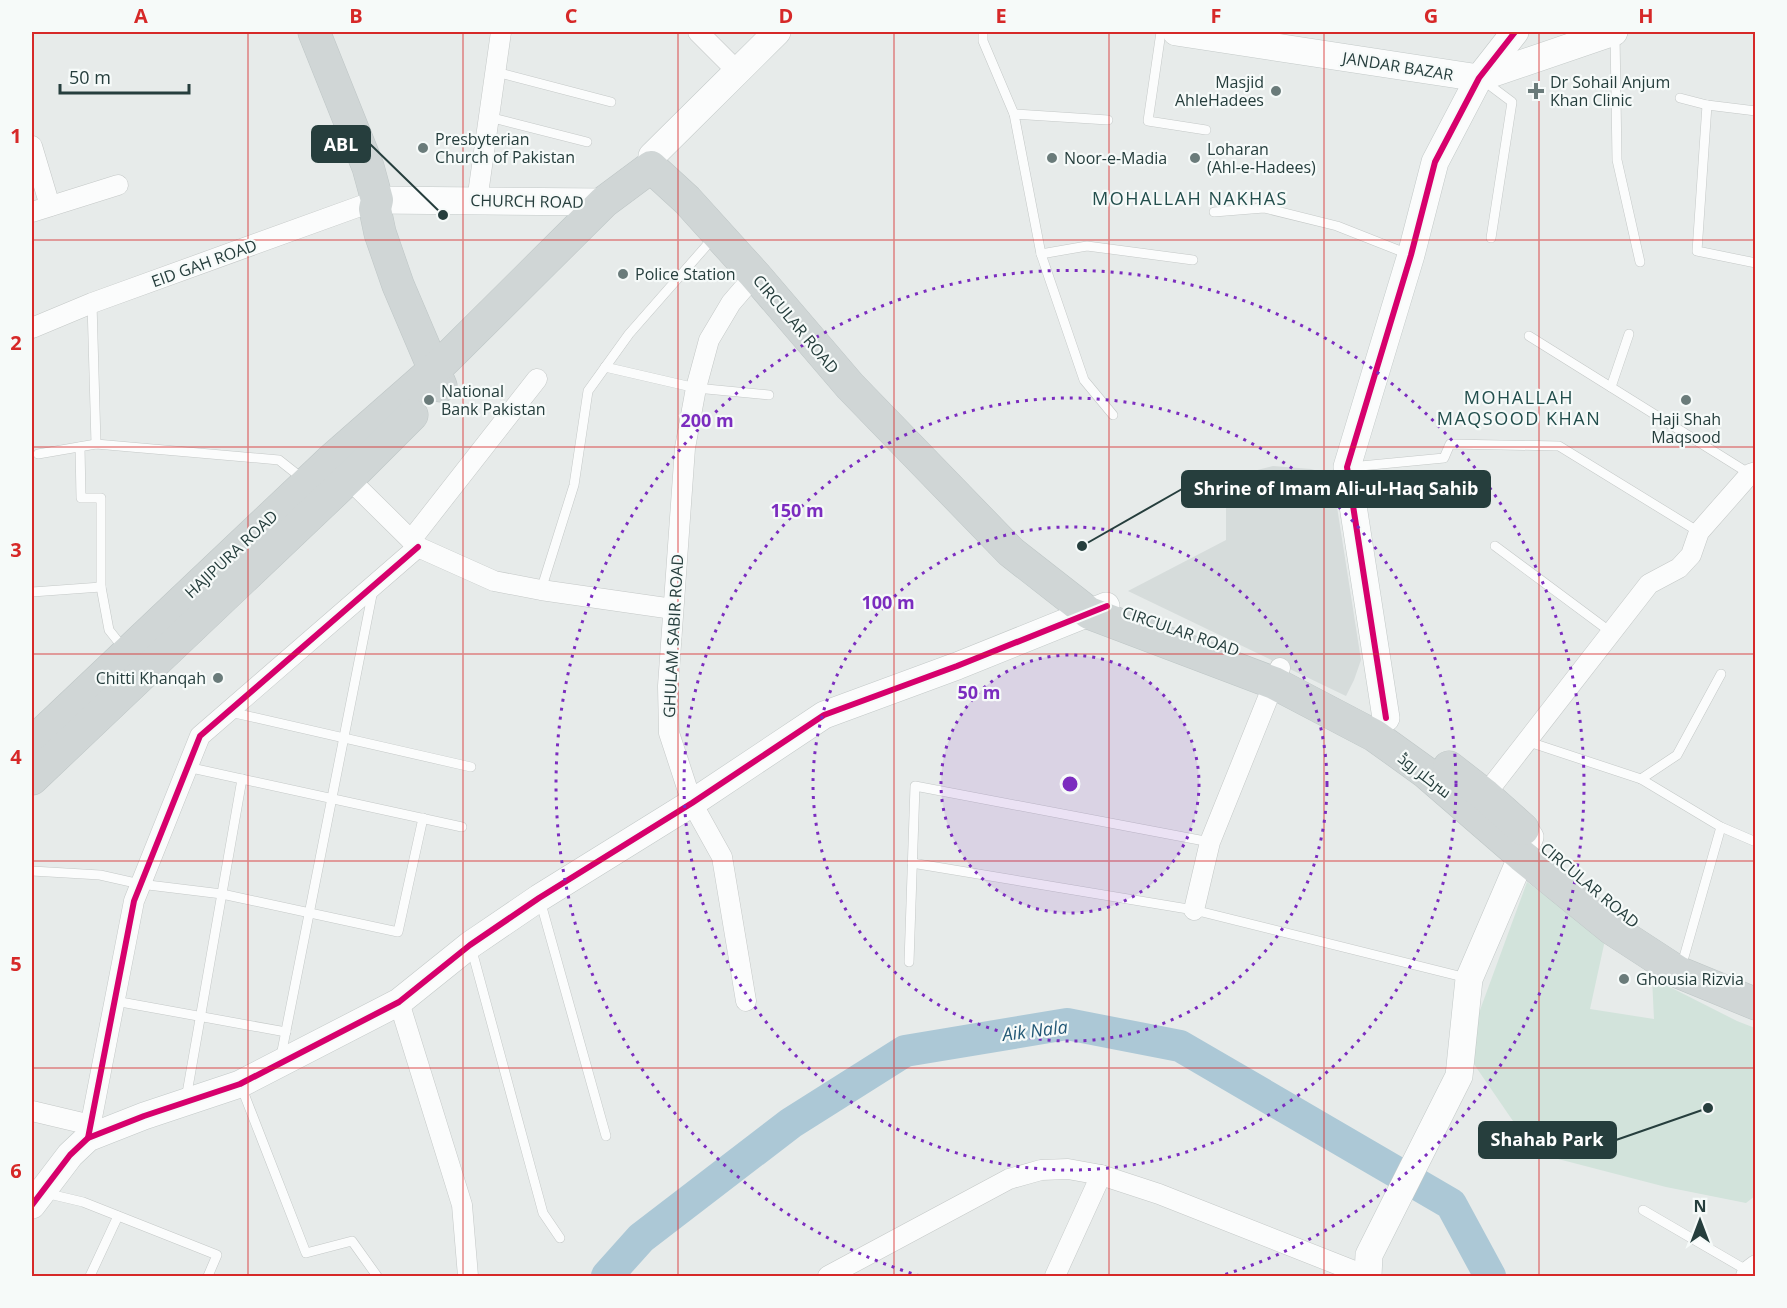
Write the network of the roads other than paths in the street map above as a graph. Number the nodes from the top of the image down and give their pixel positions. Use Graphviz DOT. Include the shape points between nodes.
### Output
graph roads {
  1 [pos="293,32"];
  2 [pos="315,32"];
  3 [pos="501,32"];
  4 [pos="698,32"];
  5 [pos="777,32"];
  6 [pos="983,32"];
  7 [pos="1161,32"];
  8 [pos="1176,32"];
  9 [pos="1515,32"];
  10 [pos="1614,32"];
  11 [pos="737,71"];
  12 [pos="496,72"];
  13 [pos="1479,78"];
  14 [pos="1680,98"];
  15 [pos="611,102"];
  16 [pos="1707,105"];
  17 [pos="1755,111"];
  18 [pos="1014,114"];
  19 [pos="489,117"];
  20 [pos="1108,120"];
  21 [pos="1206,130"];
  22 [pos="587,142"];
  23 [pos="32,147"];
  24 [pos="651,167"];
  25 [pos="118,185"];
  26 [pos="377,200"];
  27 [pos="687,200"];
  28 [pos="477,201"];
  29 [pos="604,202"];
  30 [pos="40,209"];
  31 [pos="1214,212"];
  32 [pos="717,234"];
  33 [pos="1491,238"];
  34 [pos="1041,254"];
  35 [pos="1411,255"];
  36 [pos="1193,260"];
  37 [pos="1640,262"];
  38 [pos="1755,262"];
  39 [pos="756,275"];
  40 [pos="92,303"];
  41 [pos="32,328"];
  42 [pos="1629,334"];
  43 [pos="1529,336"];
  44 [pos="605,367"];
  45 [pos="438,377"];
  46 [pos="537,379"];
  47 [pos="696,387"];
  48 [pos="1611,387"];
  49 [pos="769,396"];
  50 [pos="1113,415"];
  51 [pos="96,444"];
  52 [pos="81,447"];
  53 [pos="38,454"];
  54 [pos="1347,467"];
  55 [pos="339,470"];
  56 [pos="1753,473"];
  57 [pos="308,483"];
  58 [pos="1699,532"];
  59 [pos="414,544"];
  60 [pos="1495,546"];
  61 [pos="374,585"];
  62 [pos="100,587"];
  63 [pos="541,590"];
  64 [pos="32,592"];
  65 [pos="673,609"];
  66 [pos="1098,610"];
  67 [pos="1612,633"];
  68 [pos="126,652"];
  69 [pos="1721,674"];
  70 [pos="1277,676"];
  71 [pos="228,711"];
  72 [pos="1386,718"];
  73 [pos="345,738"];
  74 [pos="1526,741"];
  75 [pos="32,743"];
  76 [pos="187,767"];
  77 [pos="471,767"];
  78 [pos="32,779"];
  79 [pos="242,779"];
  80 [pos="1641,779"];
  81 [pos="1485,795"];
  82 [pos="333,798"];
  83 [pos="692,802"];
  84 [pos="423,818"];
  85 [pos="462,826"];
  86 [pos="1721,827"];
  87 [pos="1209,842"];
  88 [pos="1755,842"];
  89 [pos="1526,846"];
  90 [pos="912,863"];
  91 [pos="32,871"];
  92 [pos="140,884"];
  93 [pos="222,894"];
  94 [pos="539,898"];
  95 [pos="1194,909"];
  96 [pos="310,913"];
  97 [pos="470,945"];
  98 [pos="1684,957"];
  99 [pos="909,962"];
  100 [pos="1469,979"];
  101 [pos="1755,986"];
  102 [pos="115,1000"];
  103 [pos="746,1001"];
  104 [pos="399,1002"];
  105 [pos="1755,1004"];
  106 [pos="200,1017"];
  107 [pos="286,1032"];
  108 [pos="280,1062"];
  109 [pos="240,1084"];
  110 [pos="185,1102"];
  111 [pos="32,1111"];
  112 [pos="89,1132"];
  113 [pos="606,1136"];
  114 [pos="1101,1175"];
  115 [pos="37,1198"];
  116 [pos="1643,1210"];
  117 [pos="118,1216"];
  118 [pos="560,1238"];
  119 [pos="1368,1269"];
  120 [pos="1750,1271"];
  121 [pos="90,1276"];
  122 [pos="208,1276"];
  123 [pos="377,1276"];
  124 [pos="468,1276"];
  125 [pos="828,1276"];
  126 [pos="1054,1276"];
  1 -- 26 [label="main road" via="338,151"];
  2 -- 26 [label="main road"];
  3 -- 12 [label="street"];
  4 -- 11 [label="street"];
  5 -- 11 [label="street"];
  6 -- 18 [label="lane" via="983,41"];
  7 -- 21 [label="lane" via="1148,121"];
  8 -- 13 [label="street, JANDAR BAZAR"];
  9 -- 13 [label="street"];
  10 -- 13 [label="street, JANDAR BAZAR"];
  10 -- 37 [label="lane" via="1617,160"];
  11 -- 24 [label="street" via="652,156"];
  12 -- 15 [label="lane"];
  12 -- 19 [label="street"];
  13 -- 33 [label="lane" via="1512,102"];
  13 -- 35 [label="street" via="1435,162"];
  14 -- 16 [label="lane"];
  16 -- 17 [label="lane"];
  16 -- 38 [label="lane" via="1697,251"];
  18 -- 20 [label="lane"];
  18 -- 34 [label="lane"];
  19 -- 22 [label="lane"];
  19 -- 28 [label="street"];
  23 -- 30 [label="street"];
  24 -- 27 [label="main road, CIRCULAR ROAD"];
  24 -- 29 [label="main road"];
  25 -- 30 [label="street"];
  26 -- 28 [label="street, CHURCH ROAD"];
  26 -- 40 [label="street, EID GAH ROAD"];
  26 -- 45 [label="main road" via="380,233"];
  27 -- 32 [label="main road, CIRCULAR ROAD"];
  27 -- 45 [label="main road" via="660,194 630,200 443,382"];
  28 -- 29 [label="street, CHURCH ROAD"];
  29 -- 45 [label="main road"];
  31 -- 35 [label="lane" via="1264,208 1337,226"];
  32 -- 39 [label="main road, CIRCULAR ROAD"];
  32 -- 44 [label="lane"];
  34 -- 36 [label="lane" via="1088,246"];
  34 -- 50 [label="lane" via="1084,380"];
  35 -- 54 [label="street"];
  39 -- 47 [label="street, GHULAM SABIR ROAD" via="731,303 709,340"];
  39 -- 66 [label="main road, CIRCULAR ROAD" via="850,386 1011,552 1066,593"];
  40 -- 41 [label="street, EID GAH ROAD"];
  40 -- 51 [label="lane"];
  42 -- 48 [label="lane"];
  43 -- 48 [label="lane"];
  44 -- 47 [label="lane"];
  44 -- 63 [label="lane" via="588,391 574,485"];
  45 -- 55 [label="main road, HAJIPURA ROAD"];
  46 -- 59 [label="street"];
  47 -- 49 [label="lane"];
  47 -- 65 [label="street, GHULAM SABIR ROAD" via="685,448"];
  48 -- 56 [label="lane"];
  51 -- 52 [label="lane"];
  51 -- 57 [label="lane" via="279,460"];
  52 -- 53 [label="lane"];
  52 -- 62 [label="lane" via="81,498 101,498"];
  54 -- 58 [label="lane" via="1444,458 1450,444 1559,446"];
  54 -- 72 [label="street"];
  55 -- 57 [label="main road, HAJIPURA ROAD"];
  55 -- 59 [label="street"];
  55 -- 78 [label="main road"];
  56 -- 58 [label="street"];
  57 -- 68 [label="main road, HAJIPURA ROAD"];
  58 -- 67 [label="street" via="1691,555 1679,568 1649,584"];
  59 -- 61 [label="street"];
  59 -- 63 [label="street" via="494,581"];
  60 -- 67 [label="lane"];
  61 -- 71 [label="street"];
  61 -- 73 [label="lane"];
  62 -- 64 [label="lane"];
  62 -- 68 [label="lane" via="109,630"];
  63 -- 65 [label="street"];
  65 -- 83 [label="street, GHULAM SABIR ROAD" via="669,733"];
  66 -- 70 [label="main road, CIRCULAR ROAD" via="1228,646"];
  66 -- 83 [label="street" via="824,715"];
  67 -- 74 [label="street"];
  68 -- 75 [label="main road, HAJIPURA ROAD"];
  69 -- 80 [label="lane" via="1677,755"];
  70 -- 72 [label="main road, CIRCULAR ROAD"];
  70 -- 87 [label="street"];
  70 -- 89 [label="main road, سرکلر روڈ" via="1375,736"];
  71 -- 73 [label="lane"];
  71 -- 76 [label="street" via="200,735"];
  72 -- 81 [label="main road, CIRCULAR ROAD"];
  73 -- 77 [label="lane"];
  73 -- 82 [label="lane"];
  74 -- 80 [label="lane"];
  74 -- 81 [label="street"];
  76 -- 79 [label="lane"];
  76 -- 92 [label="street"];
  79 -- 82 [label="lane"];
  79 -- 93 [label="lane"];
  80 -- 86 [label="lane"];
  81 -- 89 [label="main road, CIRCULAR ROAD"];
  82 -- 84 [label="lane"];
  82 -- 96 [label="lane"];
  83 -- 94 [label="street"];
  83 -- 103 [label="street, GHULAM SABIR ROAD" via="722,857"];
  84 -- 85 [label="lane"];
  84 -- 96 [label="lane" via="398,932"];
  86 -- 88 [label="lane"];
  86 -- 98 [label="lane"];
  87 -- 90 [label="lane" via="915,786"];
  87 -- 95 [label="street"];
  89 -- 98 [label="main road, CIRCULAR ROAD"];
  89 -- 100 [label="street"];
  89 -- 105 [label="main road, سرکلر روڈ" via="1612,930 1678,972"];
  90 -- 95 [label="lane"];
  90 -- 99 [label="lane"];
  91 -- 92 [label="lane" via="100,875"];
  92 -- 93 [label="lane"];
  92 -- 102 [label="street"];
  93 -- 96 [label="lane"];
  93 -- 106 [label="lane"];
  94 -- 97 [label="street"];
  94 -- 113 [label="lane"];
  95 -- 100 [label="lane"];
  96 -- 107 [label="lane"];
  97 -- 104 [label="street"];
  97 -- 118 [label="lane" via="543,1213"];
  98 -- 101 [label="main road, CIRCULAR ROAD"];
  100 -- 119 [label="street" via="1459,1076"];
  102 -- 106 [label="lane"];
  102 -- 112 [label="street"];
  104 -- 108 [label="street"];
  104 -- 124 [label="street" via="462,1205"];
  106 -- 107 [label="lane"];
  106 -- 110 [label="lane"];
  107 -- 108 [label="lane"];
  108 -- 109 [label="street"];
  109 -- 110 [label="street"];
  109 -- 123 [label="lane" via="306,1253 352,1241"];
  110 -- 112 [label="street"];
  111 -- 112 [label="street"];
  112 -- 115 [label="street"];
  114 -- 119 [label="street"];
  114 -- 125 [label="street" via="1068,1168 1009,1179"];
  114 -- 126 [label="street"];
  115 -- 117 [label="lane" via="83,1202"];
  116 -- 120 [label="lane"];
  117 -- 121 [label="lane"];
  117 -- 122 [label="lane" via="217,1255"];
}
